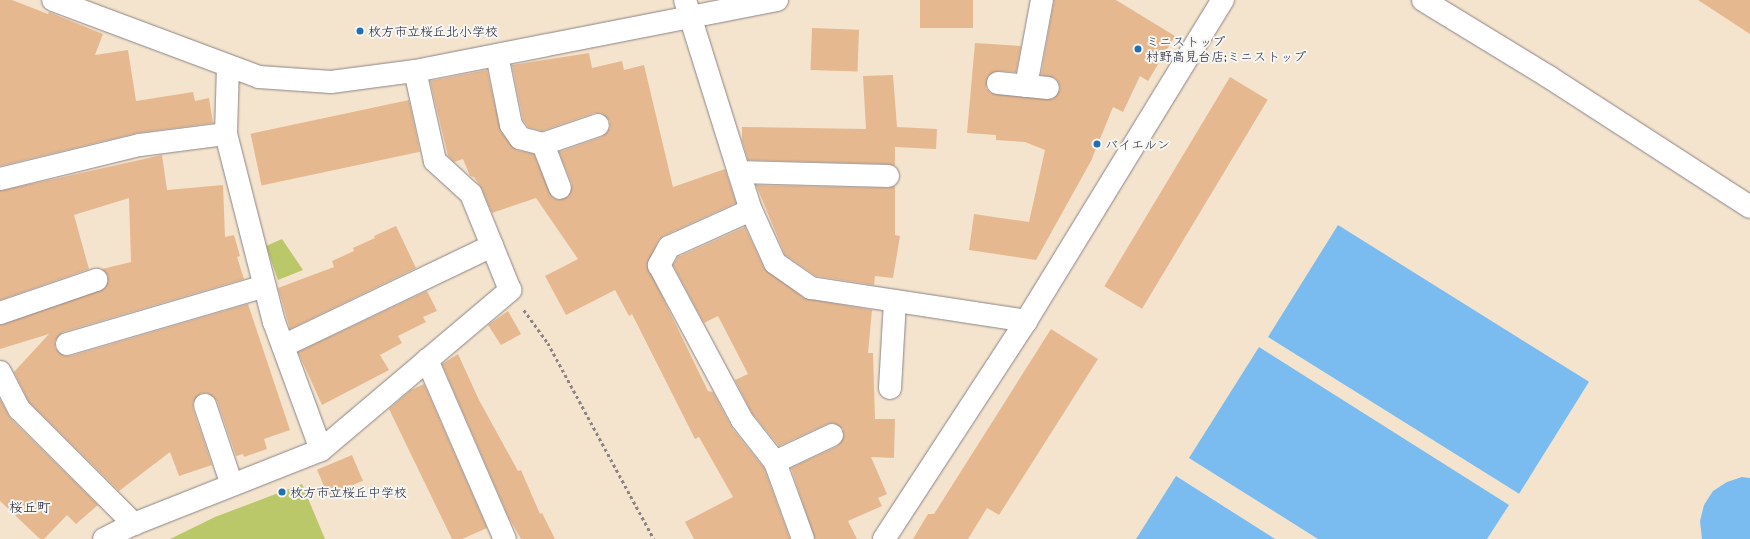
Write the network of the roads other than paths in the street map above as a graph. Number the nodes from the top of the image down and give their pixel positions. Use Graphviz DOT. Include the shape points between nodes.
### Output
graph roads {
  1 [pos="777,0"];
  2 [pos="1042,0"];
  3 [pos="1223,0"];
  4 [pos="1423,0"];
  5 [pos="62,2"];
  6 [pos="687,8"];
  7 [pos="497,55"];
  8 [pos="228,66"];
  9 [pos="415,71"];
  10 [pos="998,84"];
  11 [pos="1026,86"];
  12 [pos="1048,88"];
  13 [pos="598,125"];
  14 [pos="226,134"];
  15 [pos="542,144"];
  16 [pos="739,172"];
  17 [pos="888,176"];
  18 [pos="0,178"];
  19 [pos="560,188"];
  20 [pos="1750,207"];
  21 [pos="752,210"];
  22 [pos="492,246"];
  23 [pos="96,280"];
  24 [pos="265,286"];
  25 [pos="896,301"];
  26 [pos="0,313"];
  27 [pos="1026,321"];
  28 [pos="67,344"];
  29 [pos="283,346"];
  30 [pos="427,360"];
  31 [pos="0,372"];
  32 [pos="890,388"];
  33 [pos="205,404"];
  34 [pos="832,435"];
  35 [pos="321,450"];
  36 [pos="775,462"];
  37 [pos="232,485"];
  38 [pos="134,524"];
  39 [pos="104,539"];
  40 [pos="505,539"];
  41 [pos="803,539"];
  42 [pos="884,539"];
  1 -- 6 [label="street"];
  2 -- 11 [label="street"];
  3 -- 27 [label="street"];
  4 -- 20 [label="street" via="1549,77"];
  5 -- 8 [label="street"];
  6 -- 7 [label="street"];
  6 -- 16 [label="street"];
  7 -- 9 [label="street"];
  7 -- 15 [label="street" via="511,125 520,138"];
  8 -- 9 [label="street" via="259,77 331,82"];
  8 -- 14 [label="street"];
  9 -- 22 [label="street" via="435,161 470,194"];
  10 -- 11 [label="street"];
  11 -- 12 [label="street"];
  13 -- 15 [label="street"];
  14 -- 18 [label="street" via="140,145"];
  14 -- 24 [label="street"];
  15 -- 19 [label="street"];
  16 -- 17 [label="street"];
  16 -- 21 [label="street"];
  21 -- 25 [label="street" via="775,263 811,288"];
  21 -- 36 [label="street" via="669,247 659,265 742,420"];
  22 -- 29 [label="street"];
  22 -- 30 [label="street" via="510,290"];
  23 -- 26 [label="street"];
  24 -- 28 [label="street"];
  24 -- 29 [label="street"];
  25 -- 27 [label="street"];
  25 -- 32 [label="street"];
  27 -- 42 [label="street"];
  29 -- 35 [label="street"];
  30 -- 35 [label="street"];
  30 -- 40 [label="street"];
  31 -- 38 [label="street" via="19,409"];
  33 -- 37 [label="street"];
  34 -- 36 [label="street"];
  35 -- 37 [label="street"];
  36 -- 41 [label="street"];
  37 -- 38 [label="street"];
  38 -- 39 [label="street"];
}
